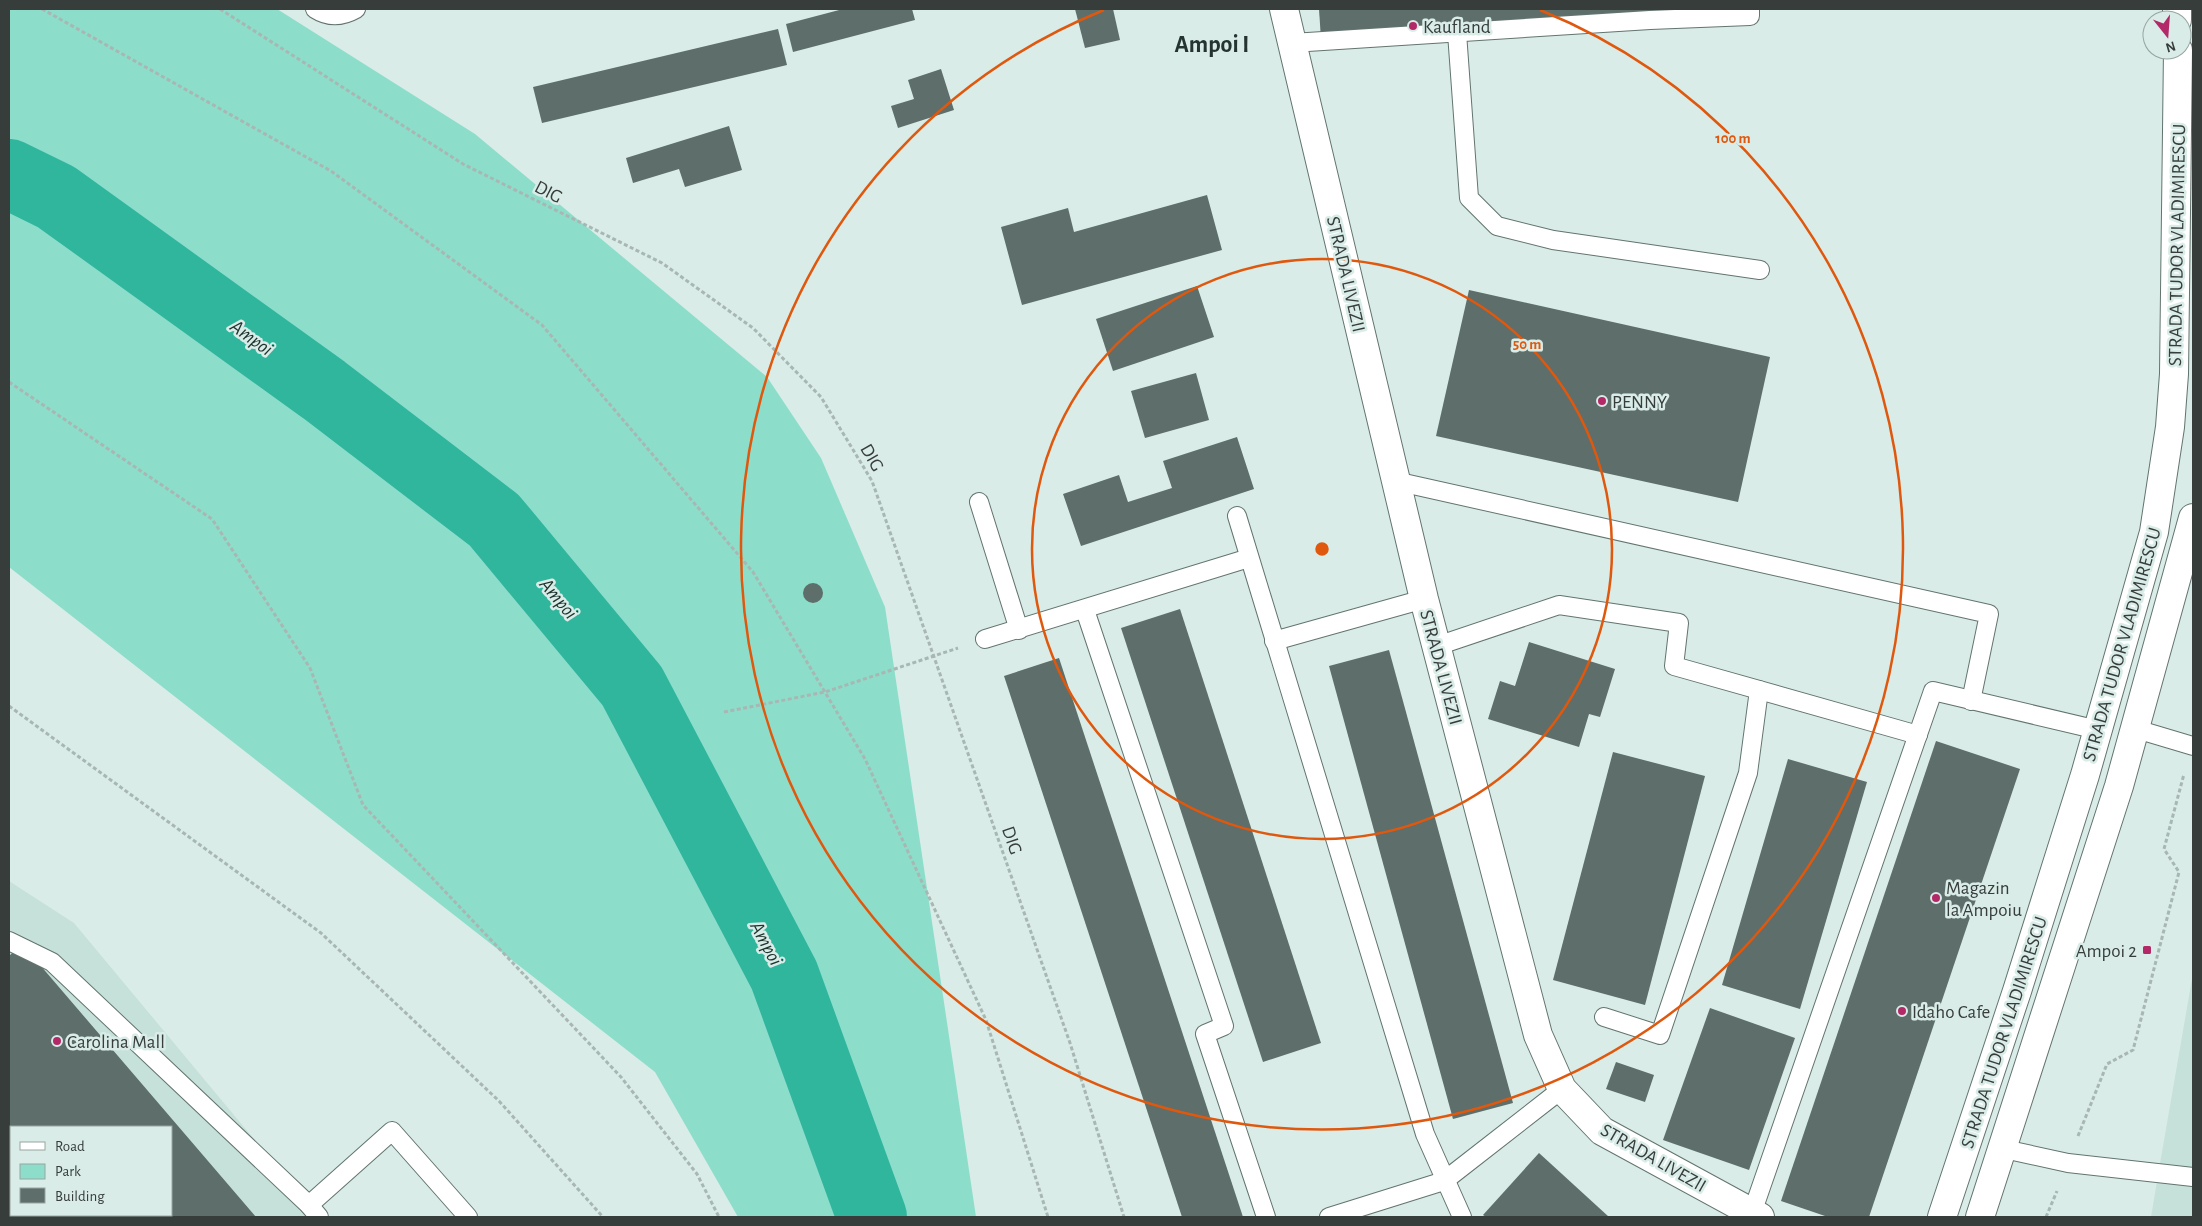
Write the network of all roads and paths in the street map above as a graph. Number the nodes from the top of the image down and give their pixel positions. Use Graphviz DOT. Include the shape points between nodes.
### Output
graph roads {
  1 [pos="42,9"];
  2 [pos="220,9"];
  3 [pos="315,9"];
  4 [pos="356,9"];
  5 [pos="1284,9"];
  6 [pos="1750,9"];
  7 [pos="1457,33"];
  8 [pos="1292,43"];
  9 [pos="2178,60"];
  10 [pos="1760,270"];
  11 [pos="9,382"];
  12 [pos="1395,481"];
  13 [pos="979,502"];
  14 [pos="1237,516"];
  15 [pos="2193,518"];
  16 [pos="1249,558"];
  17 [pos="1424,599"];
  18 [pos="1085,610"];
  19 [pos="1018,630"];
  20 [pos="985,639"];
  21 [pos="1274,641"];
  22 [pos="1437,646"];
  23 [pos="934,656"];
  24 [pos="1759,690"];
  25 [pos="825,692"];
  26 [pos="1971,701"];
  27 [pos="9,706"];
  28 [pos="724,712"];
  29 [pos="2136,729"];
  30 [pos="2098,730"];
  31 [pos="1918,735"];
  32 [pos="2192,746"];
  33 [pos="9,941"];
  34 [pos="1604,1017"];
  35 [pos="1562,1089"];
  36 [pos="2004,1149"];
  37 [pos="2068,1163"];
  38 [pos="2193,1177"];
  39 [pos="1444,1182"];
  40 [pos="314,1211"];
  41 [pos="1756,1215"];
  42 [pos="468,1217"];
  43 [pos="603,1217"];
  44 [pos="719,1217"];
  45 [pos="1048,1217"];
  46 [pos="1124,1217"];
  47 [pos="1266,1217"];
  48 [pos="1329,1217"];
  49 [pos="1462,1217"];
  50 [pos="1942,1217"];
  51 [pos="1980,1217"];
  52 [pos="2046,1217"];
  1 -- 25 [label="path" via="331,171 542,325 753,572"];
  2 -- 23 [label="path, DIG" via="463,164 662,263 752,328 821,397 872,481"];
  3 -- 4 [label="lane" via="326,16 347,14"];
  5 -- 8 [label="main road, STRADA LIVEZII"];
  6 -- 7 [label="lane" via="1750,16"];
  7 -- 8 [label="lane"];
  7 -- 10 [label="lane" via="1469,198 1497,226 1553,240"];
  8 -- 12 [label="main road, STRADA LIVEZII"];
  9 -- 30 [label="main road, STRADA TUDOR VLADIMIRESCU" via="2174,374 2170,427 2154,532"];
  11 -- 44 [label="path" via="212,519 310,668 363,805 621,1077 697,1174"];
  12 -- 17 [label="main road, STRADA LIVEZII"];
  12 -- 26 [label="lane" via="1989,614"];
  13 -- 19 [label="lane"];
  14 -- 16 [label="lane"];
  15 -- 29 [label="main road, STRADA TUDOR VLADIMIRESCU"];
  16 -- 18 [label="lane"];
  16 -- 21 [label="lane"];
  17 -- 21 [label="lane"];
  17 -- 22 [label="main road, STRADA LIVEZII"];
  18 -- 19 [label="lane"];
  18 -- 47 [label="lane" via="1224,1026 1205,1034"];
  19 -- 20 [label="lane"];
  21 -- 39 [label="lane" via="1424,1134"];
  22 -- 24 [label="lane" via="1559,605 1680,623 1674,666"];
  22 -- 35 [label="main road, STRADA LIVEZII" via="1538,1035"];
  23 -- 25 [label="path"];
  23 -- 46 [label="path, DIG" via="1070,1042"];
  24 -- 31 [label="lane"];
  24 -- 34 [label="lane" via="1748,773 1660,1035"];
  25 -- 28 [label="path"];
  25 -- 45 [label="path" via="865,759 986,1020"];
  26 -- 30 [label="lane"];
  26 -- 31 [label="lane" via="1933,691"];
  27 -- 43 [label="path" via="321,933 499,1101"];
  29 -- 32 [label="lane"];
  29 -- 36 [label="main road, STRADA TUDOR VLADIMIRESCU"];
  30 -- 50 [label="main road, STRADA TUDOR VLADIMIRESCU" via="2017,992"];
  31 -- 41 [label="lane"];
  32 -- 37 [label="path" via="2164,849 2179,872 2133,1050 2107,1064"];
  33 -- 40 [label="lane" via="52,962"];
  35 -- 39 [label="lane"];
  35 -- 41 [label="main road, STRADA LIVEZII" via="1602,1131"];
  36 -- 37 [label="lane"];
  36 -- 51 [label="main road, STRADA TUDOR VLADIMIRESCU"];
  37 -- 38 [label="lane"];
  37 -- 52 [label="path"];
  39 -- 48 [label="lane"];
  39 -- 49 [label="lane"];
  40 -- 42 [label="lane" via="392,1131"];
}
